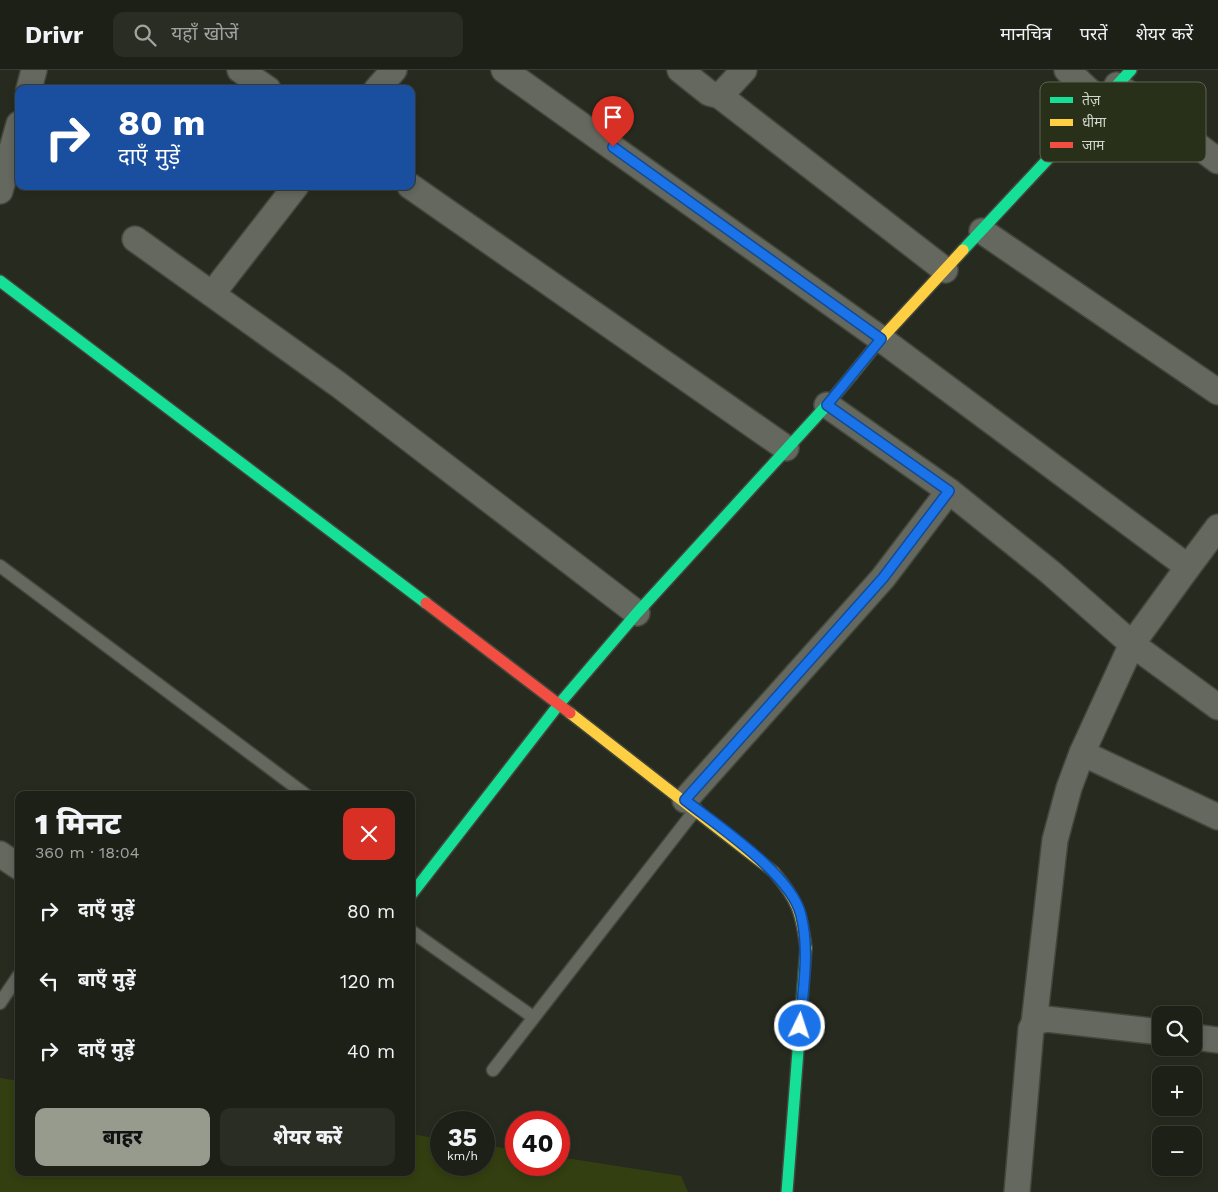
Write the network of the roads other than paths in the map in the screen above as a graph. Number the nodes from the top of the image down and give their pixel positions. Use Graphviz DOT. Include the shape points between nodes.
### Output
graph roads {
  1 [pos="34,70"];
  2 [pos="240,70"];
  3 [pos="394,70"];
  4 [pos="680,70"];
  5 [pos="744,70"];
  6 [pos="1066,70"];
  7 [pos="517,73"];
  8 [pos="1104,82"];
  9 [pos="30,85"];
  10 [pos="262,85"];
  11 [pos="381,85"];
  12 [pos="720,96"];
  13 [pos="15,138"];
  14 [pos="1206,152"];
  15 [pos="1218,161"];
  16 [pos="1046,162"];
  17 [pos="415,189"];
  18 [pos="293,190"];
  19 [pos="0,191"];
  20 [pos="982,231"];
  21 [pos="135,239"];
  22 [pos="945,270"];
  23 [pos="0,281"];
  24 [pos="212,294"];
  25 [pos="881,339"];
  26 [pos="1218,392"];
  27 [pos="827,405"];
  28 [pos="786,448"];
  29 [pos="949,491"];
  30 [pos="1218,527"];
  31 [pos="0,566"];
  32 [pos="1188,567"];
  33 [pos="637,613"];
  34 [pos="1132,644"];
  35 [pos="560,703"];
  36 [pos="1218,707"];
  37 [pos="1082,753"];
  38 [pos="301,791"];
  39 [pos="690,804"];
  40 [pos="1218,817"];
  41 [pos="0,854"];
  42 [pos="15,864"];
  43 [pos="416,880"];
  44 [pos="415,934"];
  45 [pos="15,981"];
  46 [pos="0,1003"];
  47 [pos="533,1018"];
  48 [pos="1034,1023"];
  49 [pos="1152,1031"];
  50 [pos="1202,1038"];
  51 [pos="1218,1040"];
  52 [pos="493,1070"];
  53 [pos="787,1192"];
  54 [pos="1017,1192"];
  1 -- 9 [label="street"];
  2 -- 10 [label="street"];
  3 -- 11 [label="street"];
  4 -- 12 [label="street" via="708,94"];
  5 -- 12 [label="street"];
  6 -- 8 [label="street"];
  7 -- 25 [label="street"];
  12 -- 22 [label="street"];
  13 -- 19 [label="street"];
  14 -- 15 [label="street"];
  16 -- 20 [label="street"];
  17 -- 28 [label="street"];
  18 -- 24 [label="street"];
  20 -- 22 [label="street"];
  20 -- 26 [label="street"];
  21 -- 24 [label="street"];
  22 -- 25 [label="street"];
  23 -- 35 [label="street" via="217,448"];
  24 -- 33 [label="street" via="339,385"];
  25 -- 27 [label="street"];
  25 -- 32 [label="street"];
  27 -- 28 [label="street"];
  27 -- 29 [label="street"];
  28 -- 33 [label="street"];
  29 -- 34 [label="street" via="1050,572"];
  29 -- 39 [label="street" via="883,578"];
  30 -- 32 [label="street"];
  31 -- 38 [label="lane"];
  32 -- 34 [label="street"];
  33 -- 35 [label="street"];
  34 -- 36 [label="street"];
  34 -- 37 [label="street"];
  35 -- 39 [label="street"];
  35 -- 43 [label="street"];
  37 -- 40 [label="street"];
  37 -- 48 [label="street" via="1055,840"];
  39 -- 47 [label="lane"];
  39 -- 53 [label="street" via="774,872 801,913 806,949"];
  41 -- 42 [label="street"];
  44 -- 47 [label="lane"];
  45 -- 46 [label="lane"];
  47 -- 52 [label="lane"];
  48 -- 49 [label="street" via="1046,1019"];
  48 -- 54 [label="street" via="1026,1075"];
  50 -- 51 [label="street"];
}
